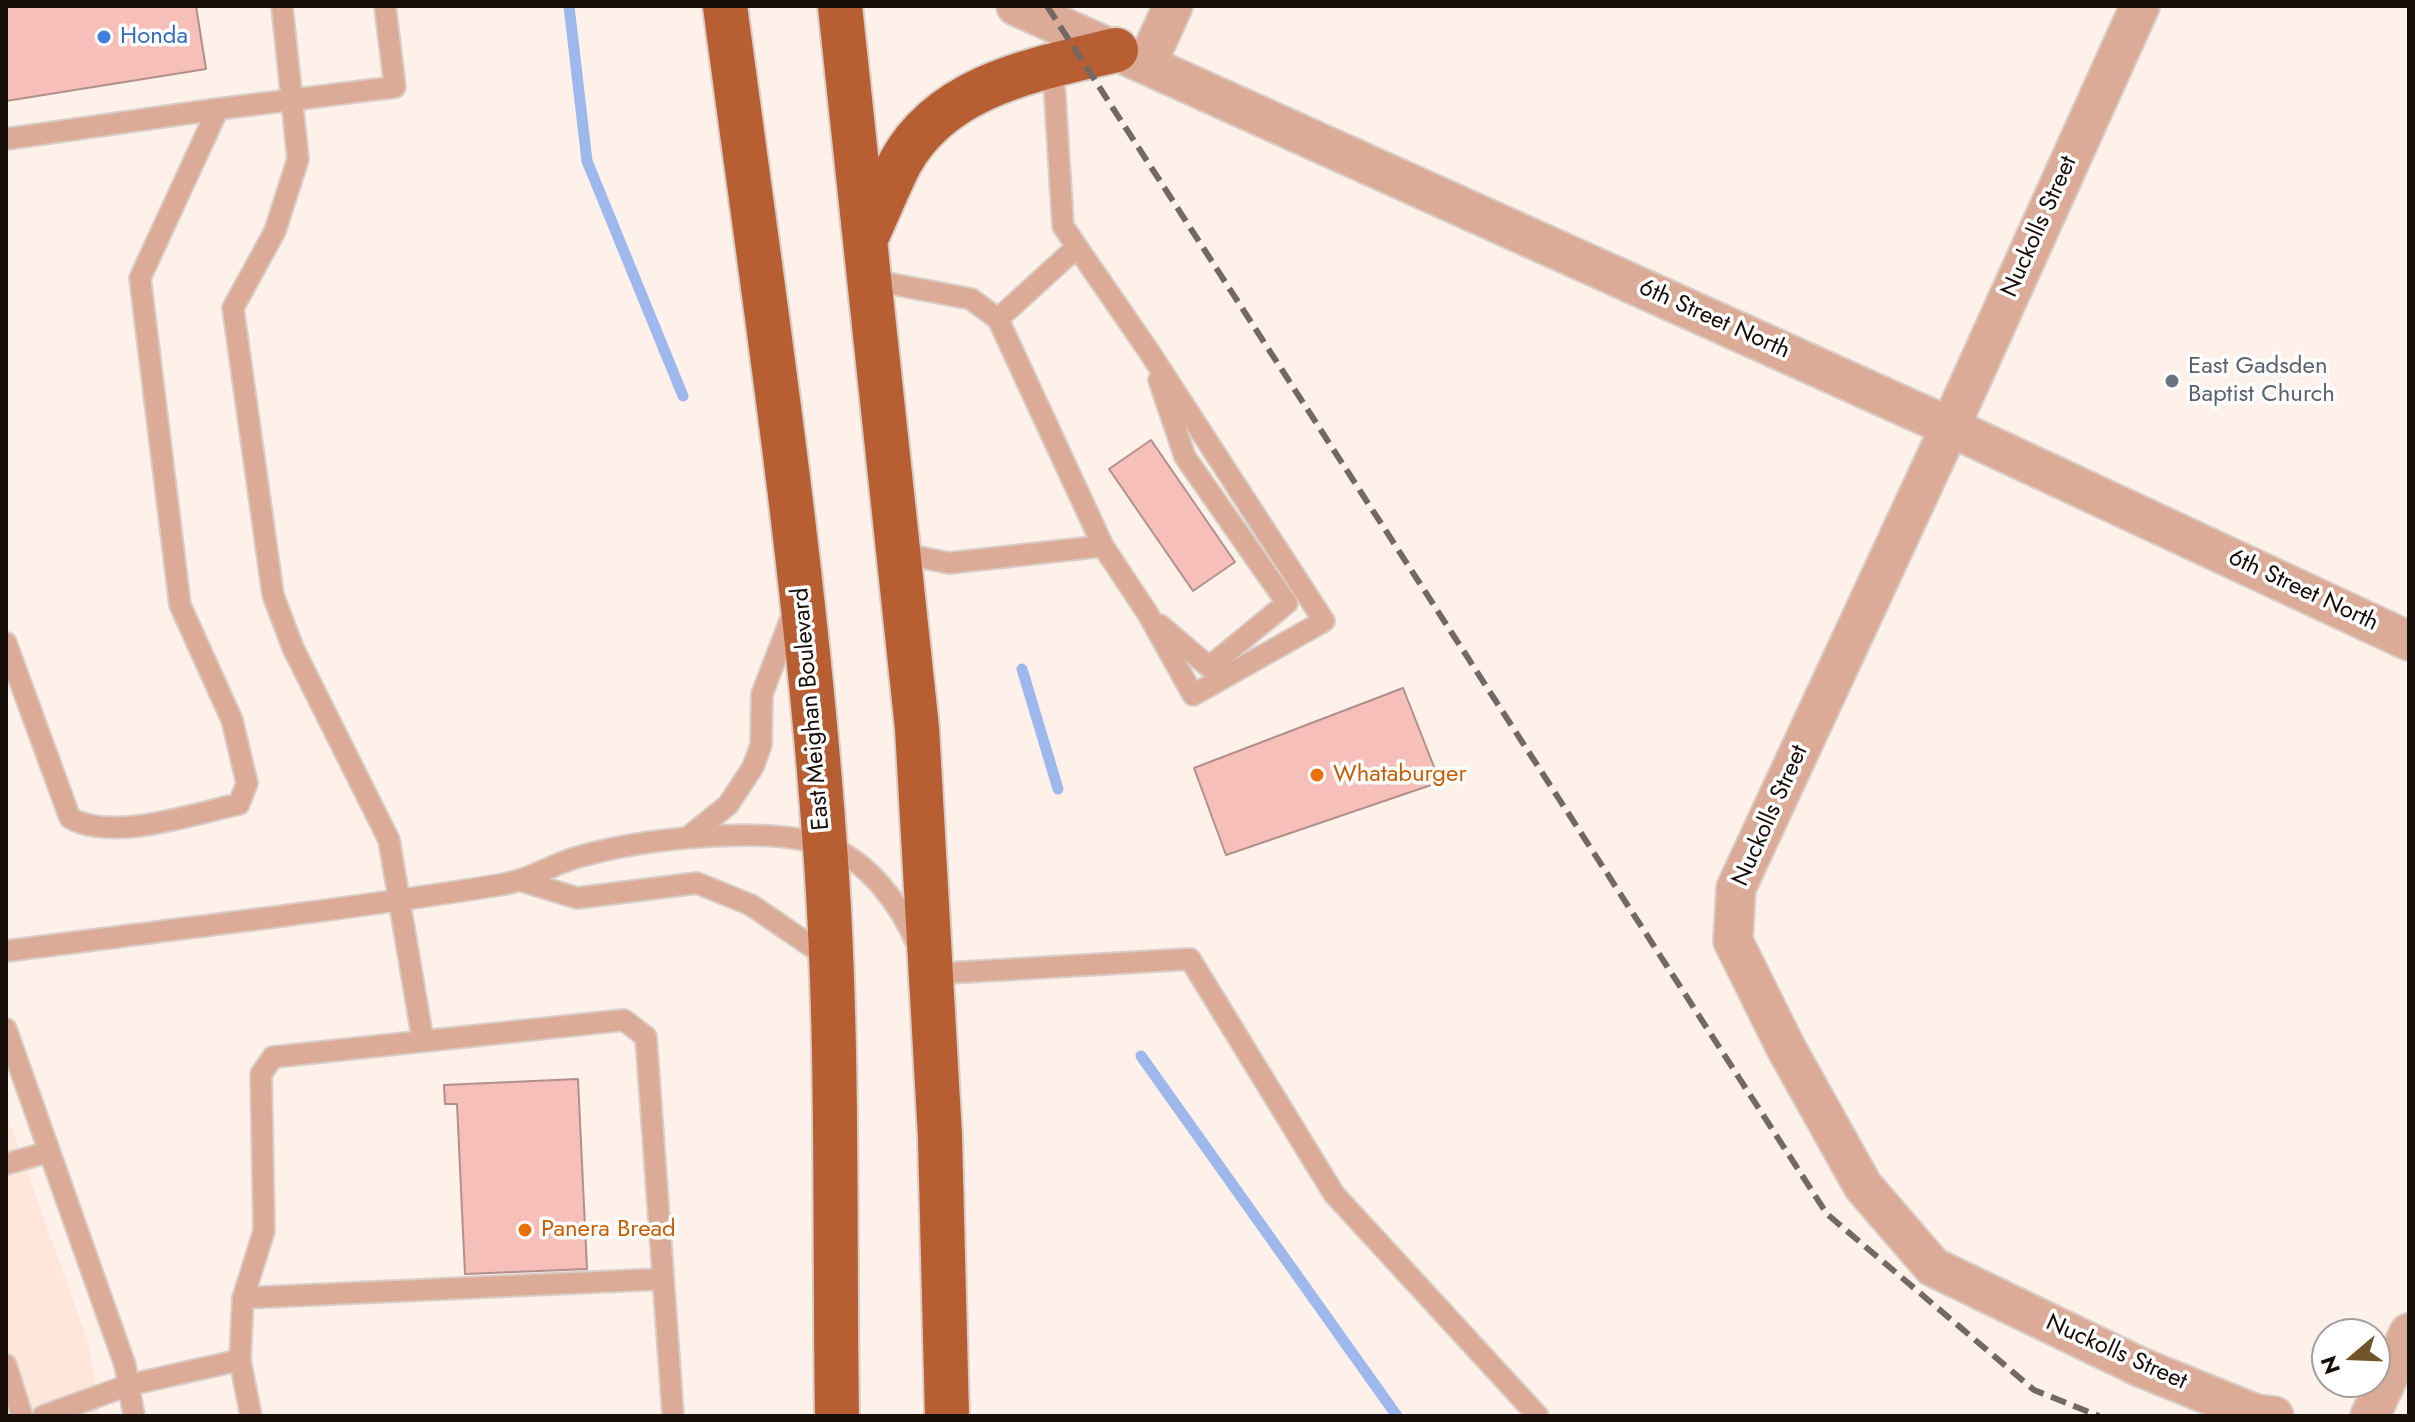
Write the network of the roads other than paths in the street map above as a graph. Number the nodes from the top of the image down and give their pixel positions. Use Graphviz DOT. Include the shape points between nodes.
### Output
graph roads {
  1 [pos="282,6"];
  2 [pos="385,6"];
  3 [pos="725,6"];
  4 [pos="840,6"];
  5 [pos="1016,6"];
  6 [pos="1173,6"];
  7 [pos="2140,6"];
  8 [pos="1131,56"];
  9 [pos="1053,65"];
  10 [pos="293,98"];
  11 [pos="218,109"];
  12 [pos="6,139"];
  13 [pos="1077,247"];
  14 [pos="869,259"];
  15 [pos="998,319"];
  16 [pos="1148,350"];
  17 [pos="1950,427"];
  18 [pos="1103,546"];
  19 [pos="899,553"];
  20 [pos="801,591"];
  21 [pos="1148,614"];
  22 [pos="2409,641"];
  23 [pos="6,643"];
  24 [pos="687,838"];
  25 [pos="825,845"];
  26 [pos="522,881"];
  27 [pos="398,901"];
  28 [pos="6,951"];
  29 [pos="832,961"];
  30 [pos="931,976"];
  31 [pos="6,1029"];
  32 [pos="423,1041"];
  33 [pos="48,1152"];
  34 [pos="6,1164"];
  35 [pos="662,1279"];
  36 [pos="243,1298"];
  37 [pos="2409,1333"];
  38 [pos="240,1360"];
  39 [pos="6,1365"];
  40 [pos="129,1385"];
  41 [pos="22,1416"];
  42 [pos="43,1416"];
  43 [pos="134,1416"];
  44 [pos="251,1416"];
  45 [pos="673,1416"];
  46 [pos="837,1416"];
  47 [pos="947,1416"];
  48 [pos="1538,1416"];
  49 [pos="2274,1416"];
  50 [pos="2370,1416"];
  1 -- 10 [label="lane"];
  2 -- 10 [label="lane" via="395,87"];
  3 -- 20 [label="highway, East Meighan Boulevard"];
  4 -- 14 [label="highway"];
  5 -- 8 [label="street, 6th Street North"];
  6 -- 8 [label="street"];
  7 -- 17 [label="street, Nuckolls Street"];
  8 -- 9 [label="highway"];
  8 -- 17 [label="street, 6th Street North"];
  9 -- 13 [label="lane" via="1063,226"];
  9 -- 14 [label="highway" via="1011,74 981,89 925,133 901,161"];
  10 -- 11 [label="lane"];
  10 -- 27 [label="lane" via="298,159 275,231 233,308 273,595 293,648 389,840"];
  11 -- 12 [label="lane"];
  11 -- 23 [label="lane" via="140,278 180,605 232,720 247,783 239,804 132,826 89,828 70,818"];
  13 -- 15 [label="lane"];
  13 -- 16 [label="lane"];
  14 -- 15 [label="lane" via="971,299"];
  14 -- 19 [label="highway"];
  15 -- 18 [label="lane"];
  16 -- 21 [label="lane" via="1185,457 1287,603 1209,667"];
  16 -- 21 [label="lane" via="1324,621 1193,695"];
  17 -- 22 [label="street, 6th Street North"];
  17 -- 49 [label="street, Nuckolls Street" via="1736,888 1733,941 1863,1186 1933,1267 2140,1367 2256,1414"];
  18 -- 19 [label="lane" via="949,563"];
  18 -- 21 [label="lane"];
  19 -- 30 [label="highway" via="917,728"];
  20 -- 24 [label="lane" via="762,694 761,745 753,767 728,805"];
  20 -- 25 [label="highway, East Meighan Boulevard"];
  24 -- 25 [label="lane" via="772,836"];
  24 -- 26 [label="lane" via="577,857"];
  25 -- 29 [label="highway, East Meighan Boulevard"];
  25 -- 30 [label="lane" via="880,884 908,923"];
  26 -- 27 [label="lane"];
  26 -- 29 [label="lane" via="577,898 697,883 751,905"];
  27 -- 28 [label="lane"];
  27 -- 32 [label="lane"];
  29 -- 46 [label="highway, East Meighan Boulevard"];
  30 -- 47 [label="highway"];
  30 -- 48 [label="lane" via="1190,959 1334,1194"];
  31 -- 33 [label="lane"];
  32 -- 35 [label="lane" via="624,1020 646,1037"];
  32 -- 36 [label="lane" via="273,1057 261,1074 264,1231"];
  33 -- 34 [label="lane"];
  33 -- 40 [label="lane"];
  35 -- 36 [label="lane"];
  35 -- 45 [label="lane"];
  36 -- 38 [label="lane"];
  37 -- 50 [label="street"];
  38 -- 40 [label="lane"];
  38 -- 44 [label="lane"];
  39 -- 41 [label="lane"];
  40 -- 42 [label="lane"];
  40 -- 43 [label="lane"];
}
